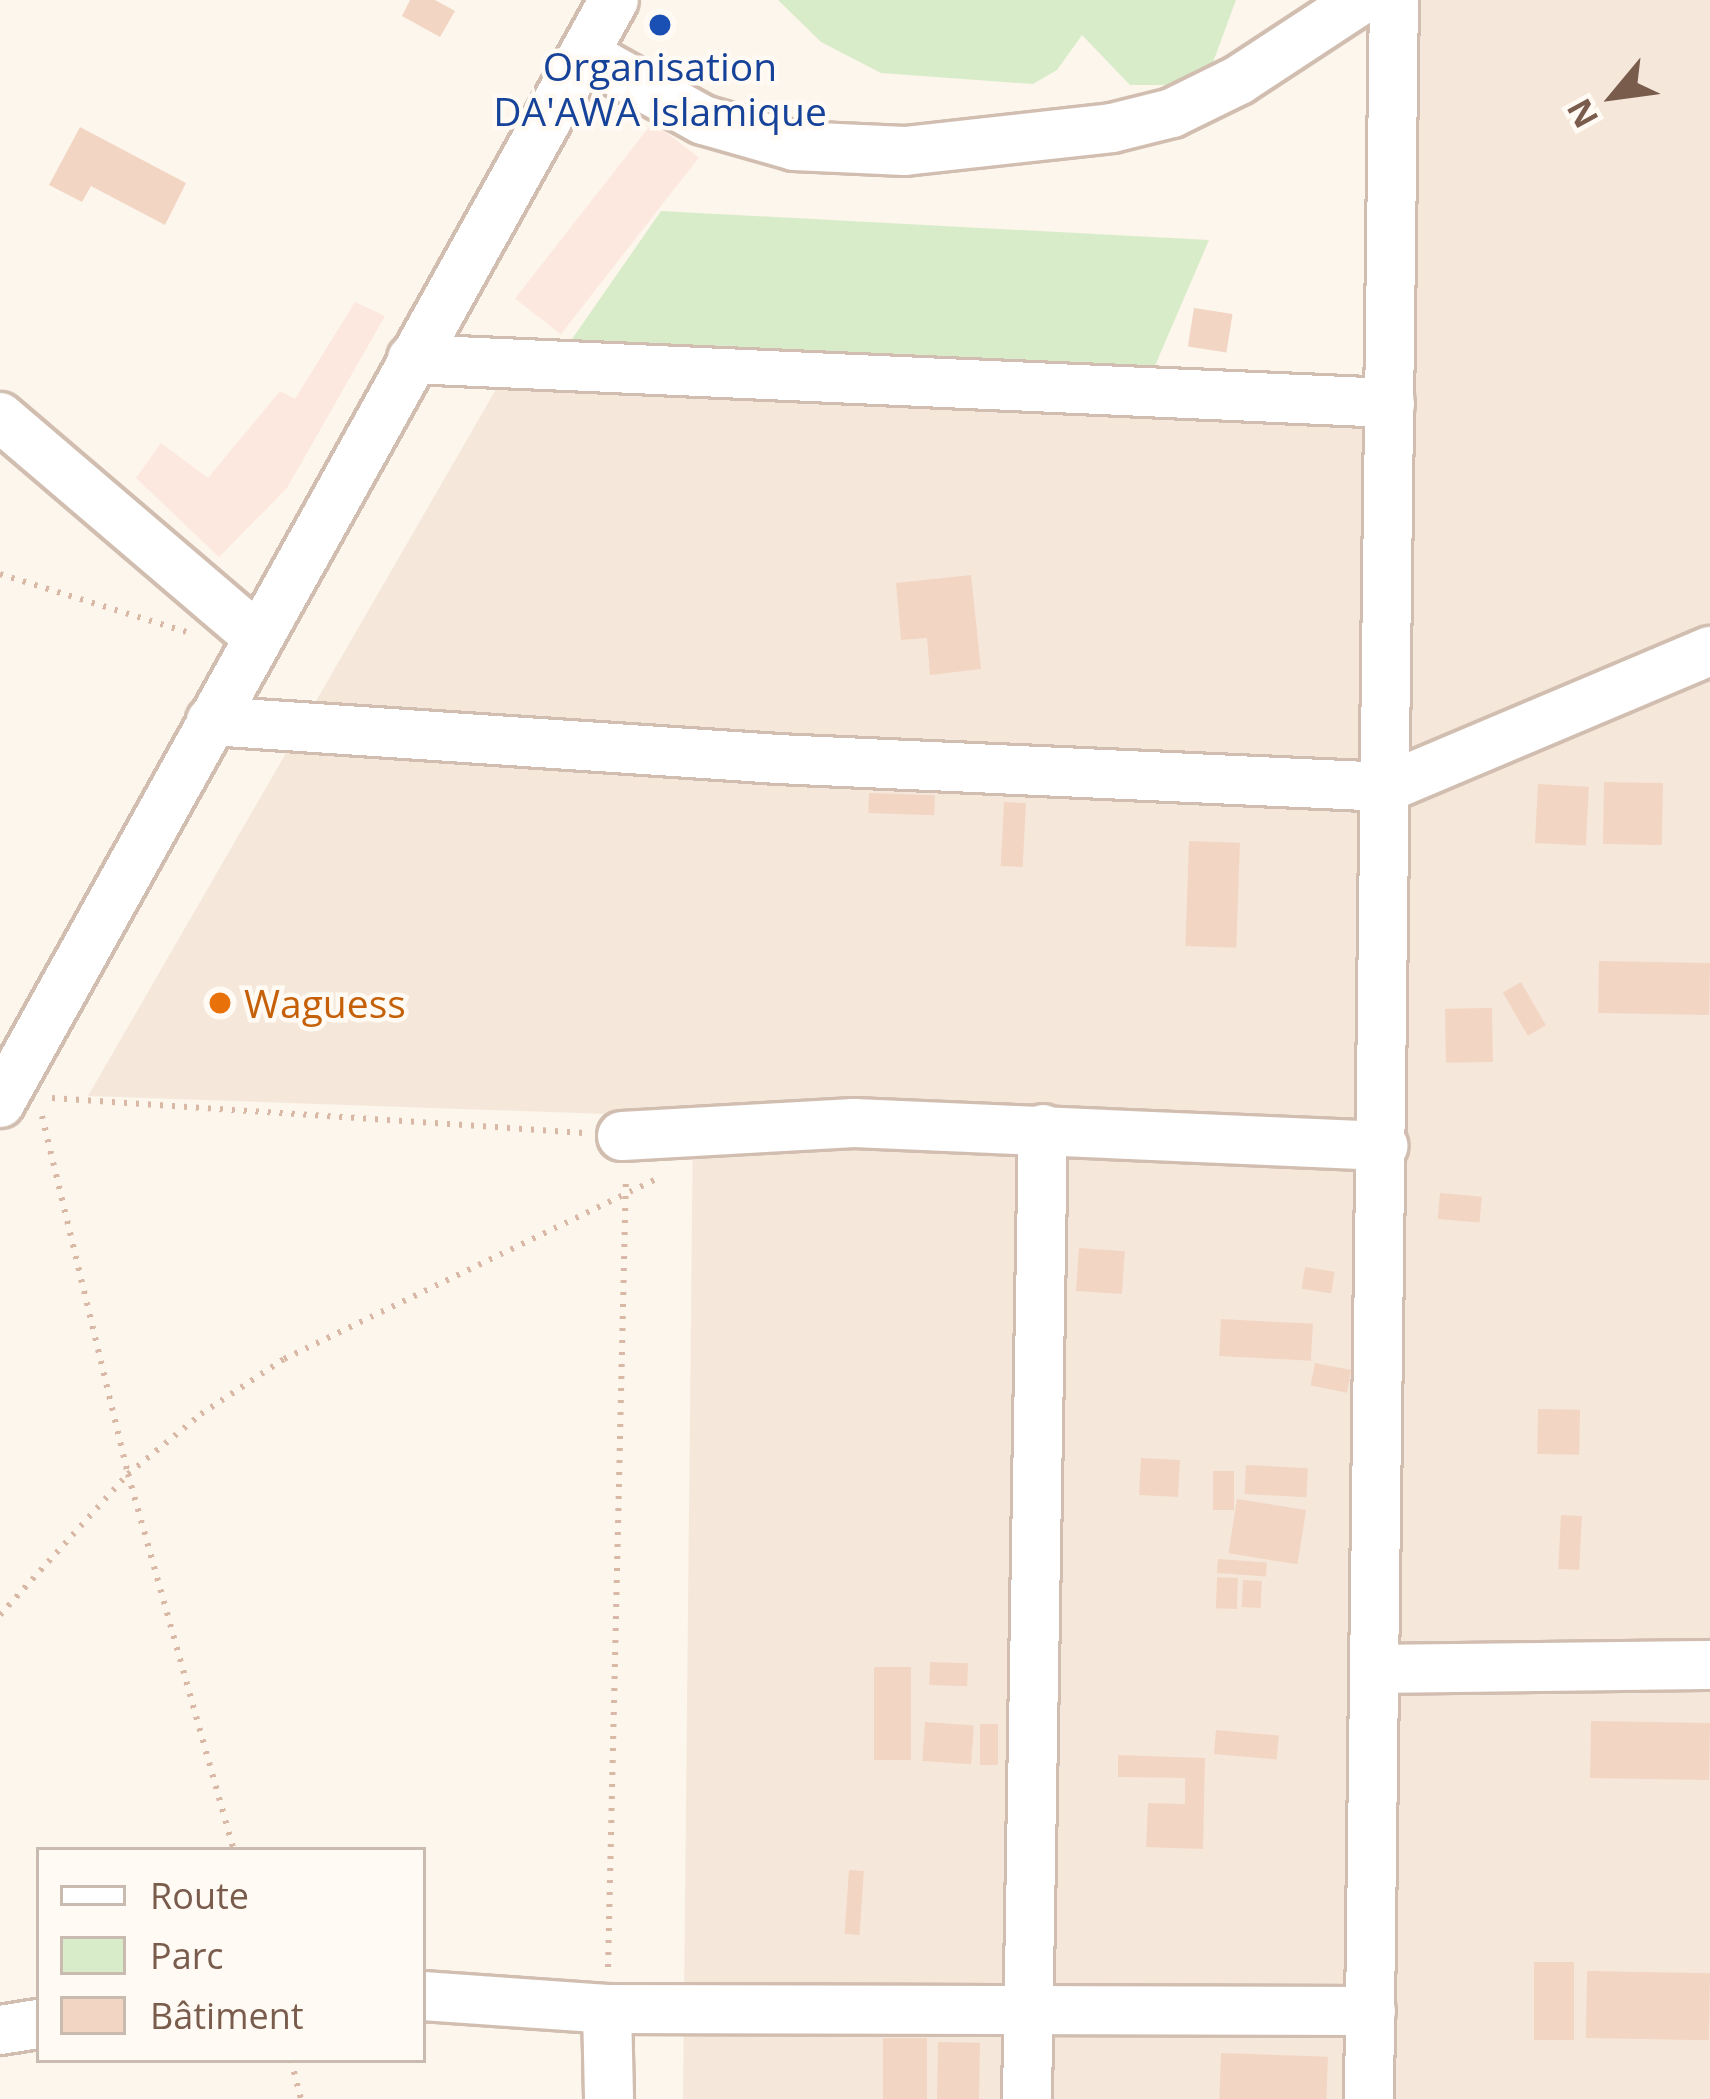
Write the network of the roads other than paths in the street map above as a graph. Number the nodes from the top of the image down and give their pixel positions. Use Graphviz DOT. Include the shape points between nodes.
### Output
graph roads {
  1 [pos="614,0"];
  2 [pos="1360,0"];
  3 [pos="1394,0"];
  4 [pos="584,54"];
  5 [pos="412,359"];
  6 [pos="1390,403"];
  7 [pos="0,417"];
  8 [pos="254,645"];
  9 [pos="1710,650"];
  10 [pos="212,722"];
  11 [pos="1388,787"];
  12 [pos="0,1103"];
  13 [pos="1042,1129"];
  14 [pos="622,1136"];
  15 [pos="1384,1145"];
  16 [pos="1710,1665"];
  17 [pos="1376,1669"];
  18 [pos="426,1996"];
  19 [pos="607,2009"];
  20 [pos="1029,2011"];
  21 [pos="1371,2011"];
  22 [pos="36,2024"];
  23 [pos="0,2030"];
  24 [pos="609,2099"];
  25 [pos="1027,2099"];
  26 [pos="1370,2099"];
  1 -- 4 [label="street"];
  2 -- 4 [label="street" via="1239,80 1172,113 1112,128 905,151 794,146 703,120"];
  3 -- 6 [label="street"];
  4 -- 5 [label="street"];
  5 -- 6 [label="street"];
  5 -- 8 [label="street"];
  6 -- 11 [label="street"];
  7 -- 8 [label="street"];
  8 -- 10 [label="street"];
  9 -- 11 [label="street"];
  10 -- 11 [label="street"];
  10 -- 12 [label="street"];
  11 -- 15 [label="street"];
  13 -- 14 [label="street" via="854,1123"];
  13 -- 15 [label="street"];
  13 -- 20 [label="street"];
  15 -- 17 [label="street"];
  16 -- 17 [label="street"];
  17 -- 21 [label="street"];
  18 -- 19 [label="street"];
  19 -- 20 [label="street"];
  19 -- 24 [label="street"];
  20 -- 21 [label="street"];
  20 -- 25 [label="street"];
  21 -- 26 [label="street"];
  22 -- 23 [label="street"];
}
